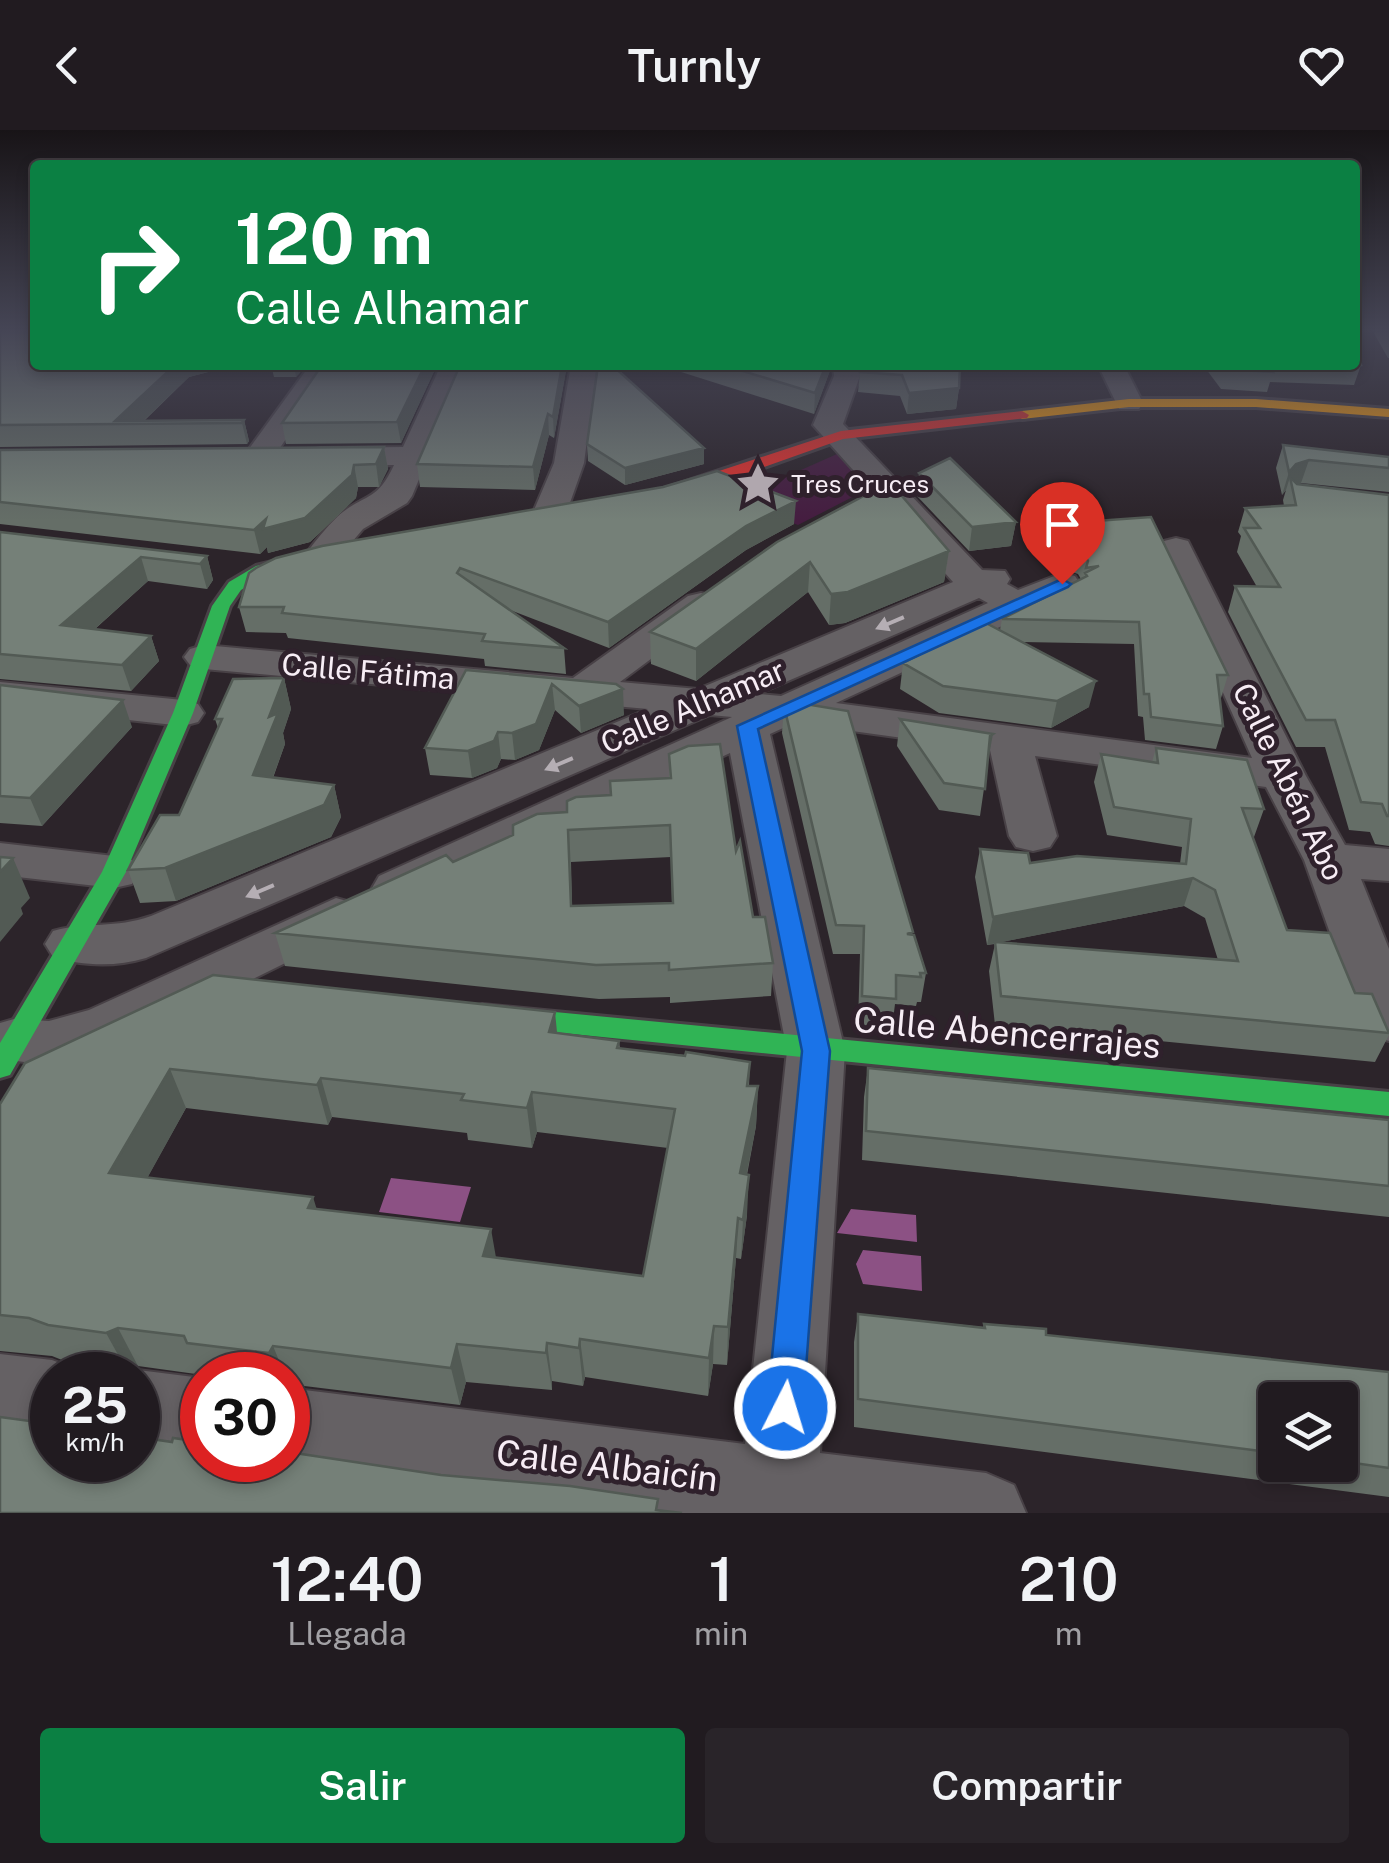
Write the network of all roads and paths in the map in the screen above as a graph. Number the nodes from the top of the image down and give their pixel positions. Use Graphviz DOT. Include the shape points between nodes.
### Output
graph roads {
  1 [pos="304,393"];
  2 [pos="442,393"];
  3 [pos="580,393"];
  4 [pos="841,393"];
  5 [pos="1124,393"];
  6 [pos="1129,402"];
  7 [pos="1389,414"];
  8 [pos="841,435"];
  9 [pos="413,456"];
  10 [pos="258,457"];
  11 [pos="218,458"];
  12 [pos="891,489"];
  13 [pos="638,498"];
  14 [pos="858,507"];
  15 [pos="584,510"];
  16 [pos="539,518"];
  17 [pos="362,548"];
  18 [pos="1176,548"];
  19 [pos="324,554"];
  20 [pos="226,564"];
  21 [pos="262,570"];
  22 [pos="1052,571"];
  23 [pos="732,582"];
  24 [pos="984,600"];
  25 [pos="204,658"];
  26 [pos="582,690"];
  27 [pos="0,694"];
  28 [pos="747,712"];
  29 [pos="184,713"];
  30 [pos="1009,739"];
  31 [pos="1284,776"];
  32 [pos="434,817"];
  33 [pos="1033,836"];
  34 [pos="470,854"];
  35 [pos="0,860"];
  36 [pos="1329,860"];
  37 [pos="1389,865"];
  38 [pos="114,872"];
  39 [pos="170,929"];
  40 [pos="72,944"];
  41 [pos="216,982"];
  42 [pos="464,1013"];
  43 [pos="1389,1020"];
  44 [pos="816,1051"];
  45 [pos="7,1054"];
  46 [pos="1389,1104"];
  47 [pos="0,1390"];
  48 [pos="30,1393"];
  49 [pos="310,1429"];
  50 [pos="778,1500"];
  51 [pos="986,1513"];
  1 -- 10 [label="street"];
  2 -- 9 [label="street"];
  3 -- 16 [label="street" via="569,463"];
  4 -- 8 [label="street" via="828,426"];
  5 -- 6 [label="street"];
  6 -- 7 [label="street"];
  6 -- 8 [label="street"];
  8 -- 12 [label="street"];
  8 -- 13 [label="street"];
  9 -- 10 [label="street"];
  9 -- 19 [label="street" via="396,496 350,522"];
  10 -- 11 [label="street"];
  12 -- 14 [label="street"];
  12 -- 24 [label="street"];
  15 -- 16 [label="street"];
  17 -- 19 [label="street"];
  18 -- 31 [label="street, Calle Abén Abo"];
  19 -- 21 [label="street"];
  20 -- 21 [label="street"];
  21 -- 25 [label="street" via="235,586 220,606"];
  22 -- 24 [label="street, Calle Alhamar"];
  23 -- 26 [label="street"];
  24 -- 28 [label="street, Calle Alhamar"];
  24 -- 28 [label="street, Calle Alhamar, one-way"];
  25 -- 26 [label="street, Calle Fátima"];
  25 -- 29 [label="street"];
  26 -- 28 [label="street, Calle Fátima"];
  27 -- 29 [label="street"];
  28 -- 30 [label="street, Calle Fátima"];
  28 -- 32 [label="street, Calle Alhamar, one-way"];
  28 -- 34 [label="street, Calle Alhamar"];
  28 -- 44 [label="street"];
  29 -- 38 [label="street"];
  30 -- 31 [label="street, Calle Fátima"];
  30 -- 33 [label="street"];
  31 -- 36 [label="street, Calle Abén Abo"];
  32 -- 34 [label="street"];
  32 -- 39 [label="street, Calle Alhamar, one-way"];
  34 -- 41 [label="street, Calle Alhamar"];
  35 -- 38 [label="street"];
  36 -- 37 [label="street"];
  36 -- 43 [label="street, Calle Abén Abo"];
  38 -- 40 [label="street"];
  39 -- 40 [label="street, Calle Alhamar" via="127,945"];
  39 -- 41 [label="street"];
  40 -- 45 [label="street"];
  41 -- 45 [label="street, Calle Alhamar" via="104,1028"];
  42 -- 44 [label="street, Calle Abencerrajes"];
  44 -- 46 [label="street, Calle Abencerrajes"];
  44 -- 50 [label="street"];
  47 -- 48 [label="street"];
  49 -- 50 [label="street, Calle Albaicín"];
  50 -- 51 [label="street, Calle Albaicín"];
}
